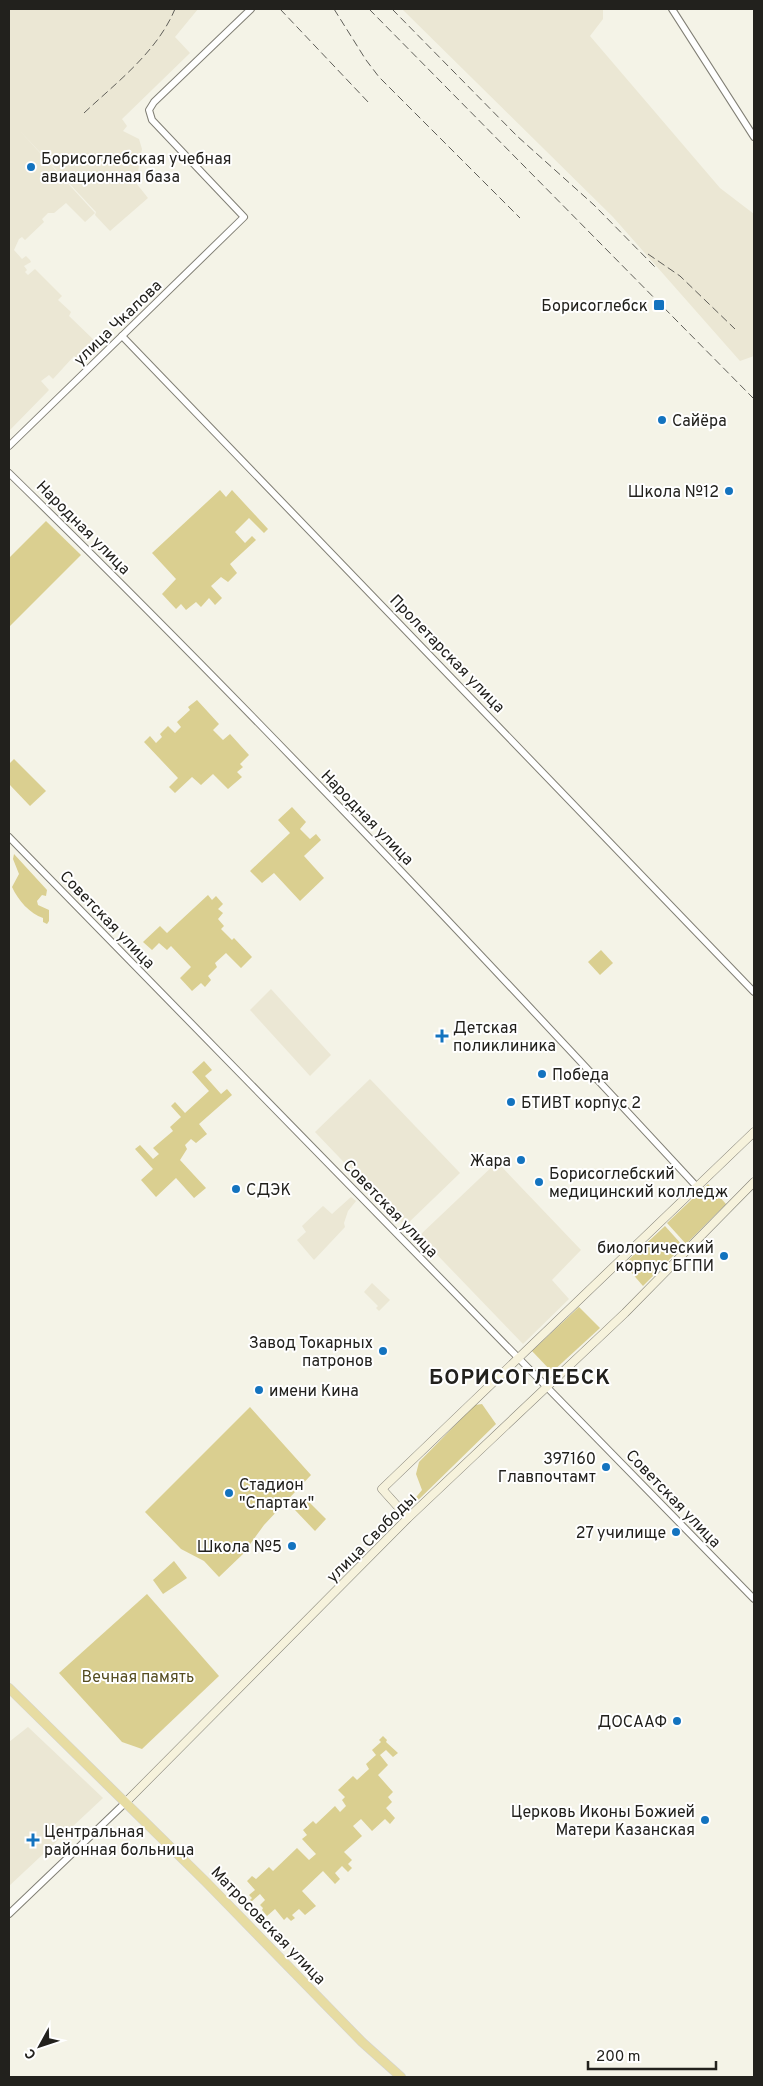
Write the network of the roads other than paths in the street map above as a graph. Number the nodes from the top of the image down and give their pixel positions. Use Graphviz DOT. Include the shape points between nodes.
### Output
graph roads {
  1 [pos="251,9"];
  2 [pos="672,9"];
  3 [pos="754,136"];
  4 [pos="122,336"];
  5 [pos="9,446"];
  6 [pos="9,473"];
  7 [pos="9,837"];
  8 [pos="754,992"];
  9 [pos="754,1132"];
  10 [pos="754,1182"];
  11 [pos="698,1188"];
  12 [pos="518,1358"];
  13 [pos="547,1387"];
  14 [pos="408,1518"];
  15 [pos="754,1599"];
  16 [pos="9,1688"];
  17 [pos="125,1803"];
  18 [pos="9,1914"];
  19 [pos="401,2077"];
  1 -- 4 [label="street, улица Чкалова" via="149,110 152,120 244,217"];
  2 -- 3 [label="street"];
  4 -- 5 [label="street, улица Чкалова"];
  4 -- 8 [label="street, Пролетарская улица"];
  6 -- 11 [label="street, Народная улица" via="376,846"];
  7 -- 12 [label="street, Советская улица"];
  9 -- 11 [label="main road, улица Свободы"];
  10 -- 13 [label="main road, улица Свободы" via="696,1243"];
  11 -- 12 [label="main road, улица Свободы"];
  12 -- 13 [label="street, Советская улица"];
  12 -- 14 [label="main road, улица Свободы" via="382,1489"];
  13 -- 14 [label="main road, улица Свободы"];
  13 -- 15 [label="street, Советская улица"];
  14 -- 17 [label="main road, улица Свободы"];
  16 -- 17 [label="highway, Матросовская улица"];
  17 -- 18 [label="street, улица Свободы"];
  17 -- 19 [label="highway, Матросовская улица" via="362,2042"];
}
